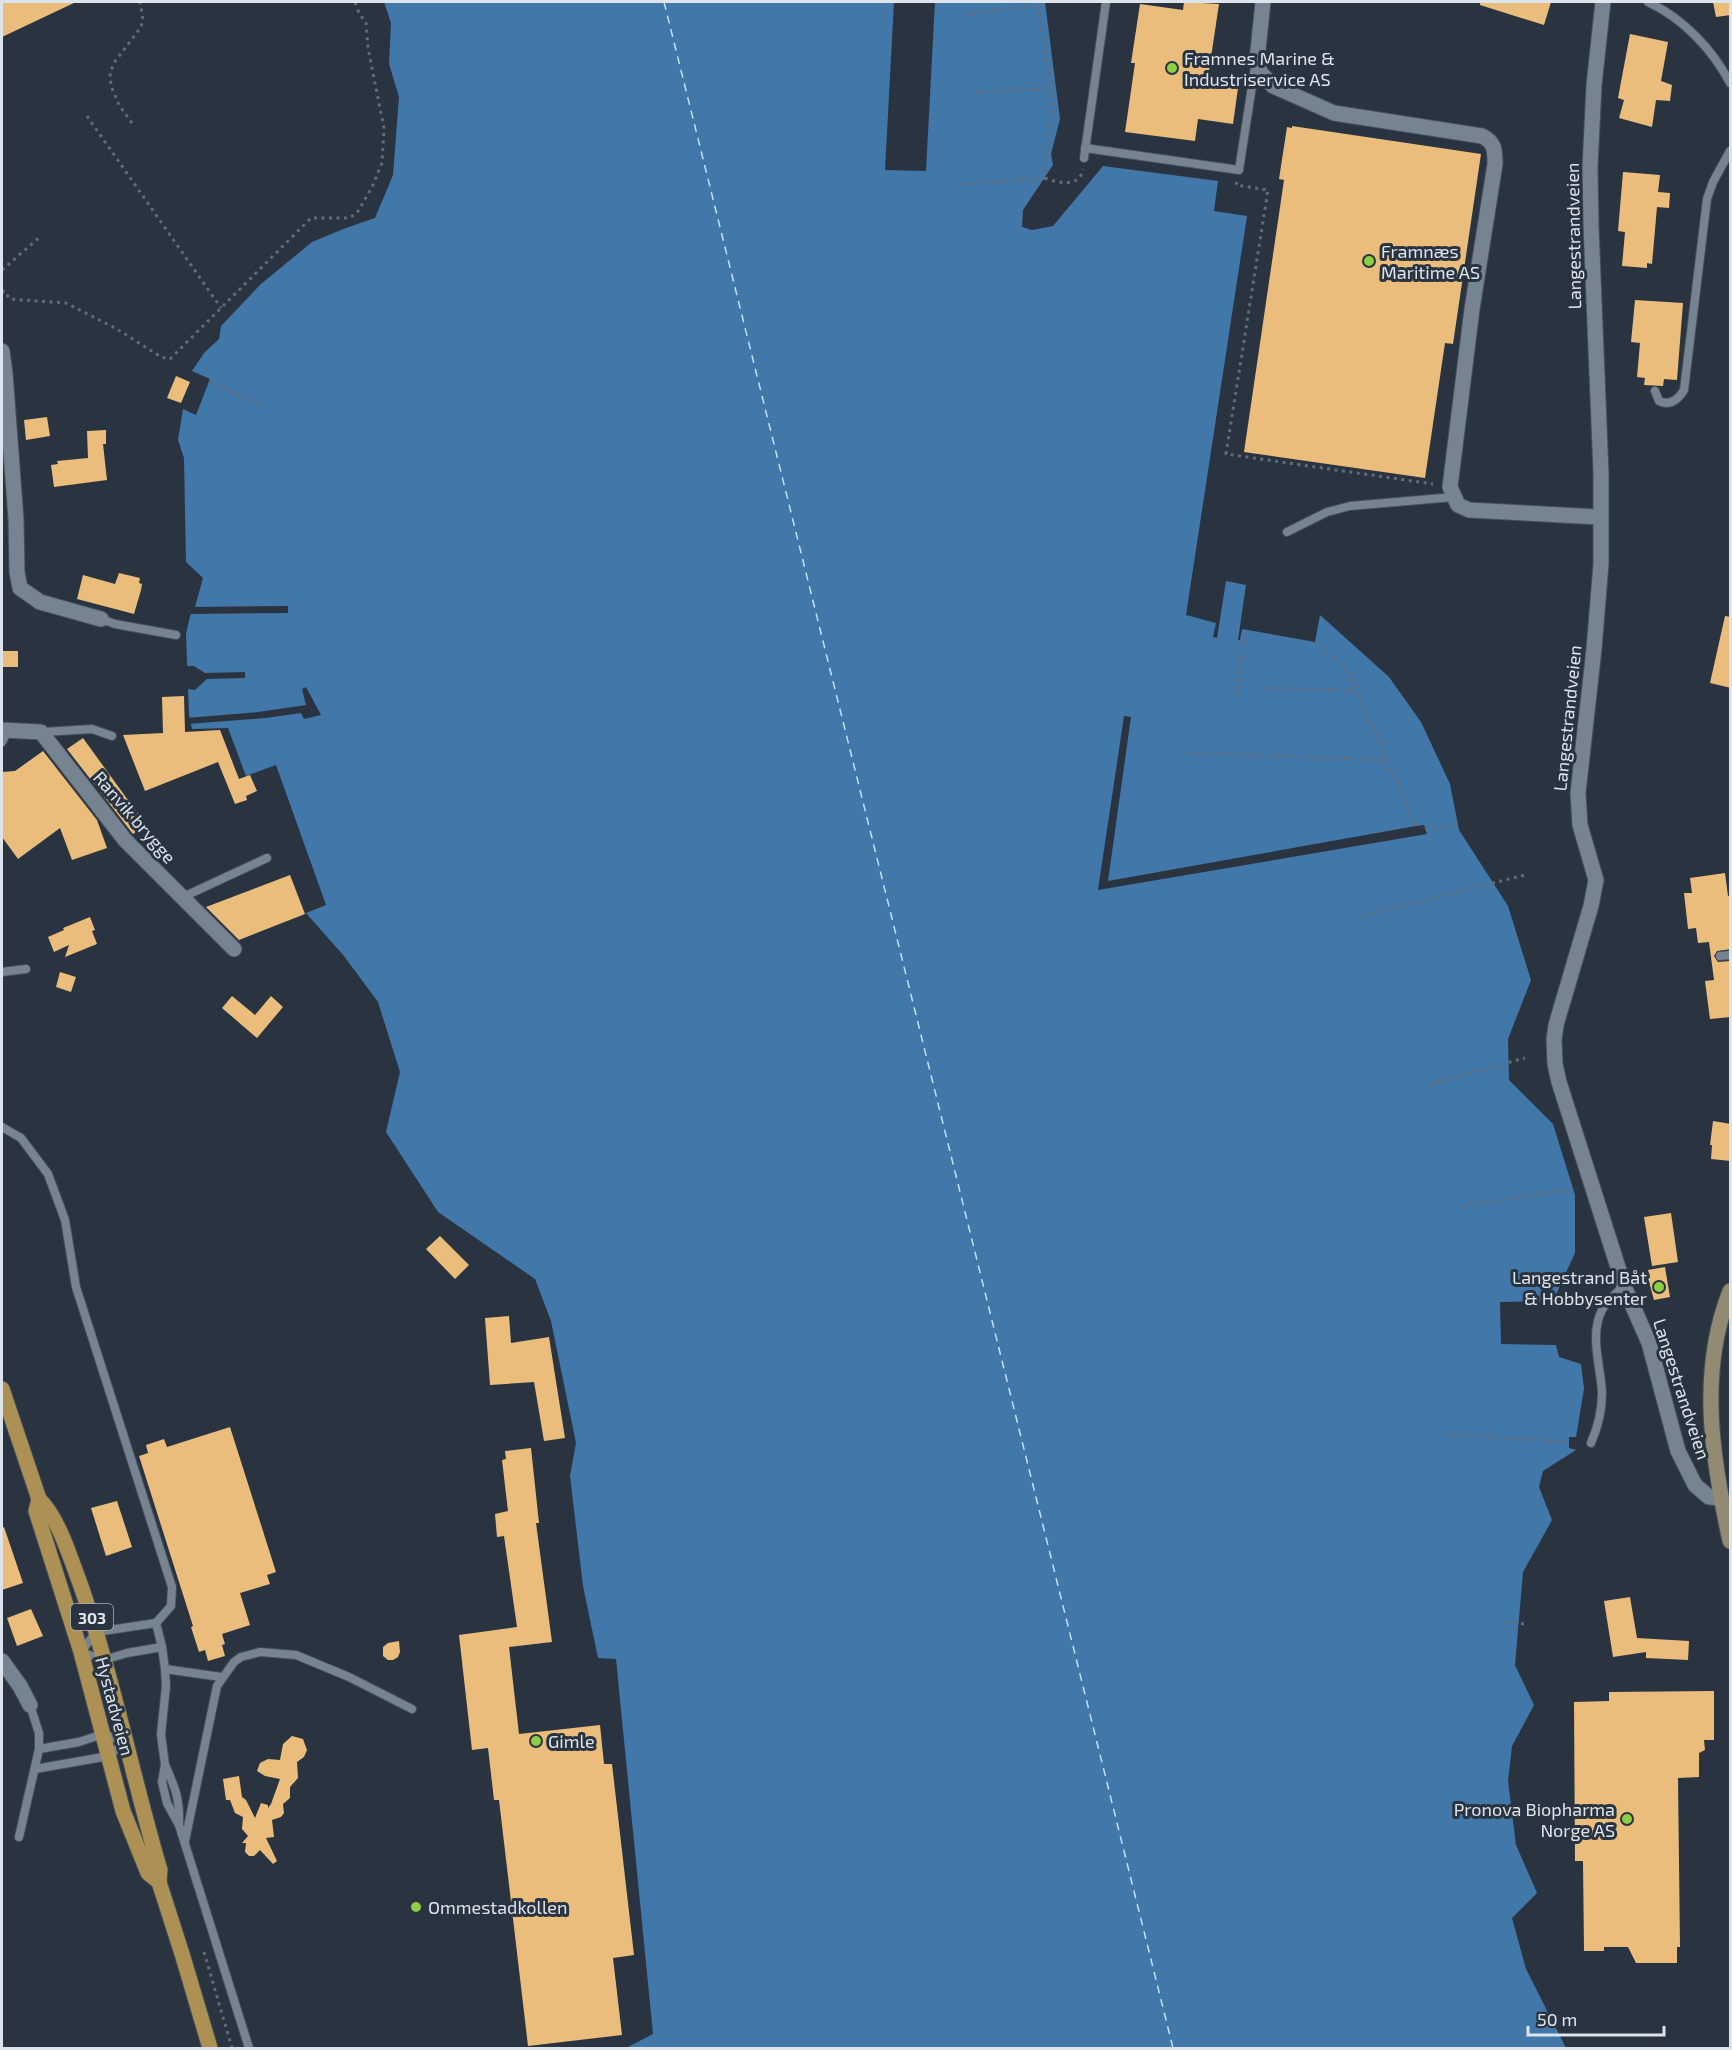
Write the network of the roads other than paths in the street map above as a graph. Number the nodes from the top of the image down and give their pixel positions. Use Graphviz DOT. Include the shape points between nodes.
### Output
graph roads {
  1 [pos="1106,2"];
  2 [pos="1263,2"];
  3 [pos="1603,2"];
  4 [pos="1648,2"];
  5 [pos="1257,60"];
  6 [pos="1731,83"];
  7 [pos="1085,148"];
  8 [pos="1731,151"];
  9 [pos="1084,158"];
  10 [pos="2,351"];
  11 [pos="1655,391"];
  12 [pos="1452,492"];
  13 [pos="1599,517"];
  14 [pos="1287,532"];
  15 [pos="100,619"];
  16 [pos="176,635"];
  17 [pos="41,732"];
  18 [pos="4,734"];
  19 [pos="112,736"];
  20 [pos="267,858"];
  21 [pos="182,898"];
  22 [pos="234,949"];
  23 [pos="1731,955"];
  24 [pos="1720,956"];
  25 [pos="26,969"];
  26 [pos="2,972"];
  27 [pos="2,1127"];
  28 [pos="1624,1286"];
  29 [pos="1731,1291"];
  30 [pos="3,1398"];
  31 [pos="1591,1443"];
  32 [pos="1721,1498"];
  33 [pos="39,1499"];
  34 [pos="1731,1541"];
  35 [pos="156,1623"];
  36 [pos="96,1632"];
  37 [pos="162,1647"];
  38 [pos="81,1652"];
  39 [pos="104,1660"];
  40 [pos="2,1661"];
  41 [pos="165,1669"];
  42 [pos="221,1677"];
  43 [pos="30,1705"];
  44 [pos="412,1709"];
  45 [pos="103,1734"];
  46 [pos="125,1742"];
  47 [pos="39,1749"];
  48 [pos="109,1756"];
  49 [pos="165,1765"];
  50 [pos="35,1769"];
  51 [pos="179,1826"];
  52 [pos="19,1837"];
  53 [pos="184,1842"];
  54 [pos="159,1882"];
  55 [pos="210,2049"];
  56 [pos="249,2049"];
  1 -- 7 [label="lane"];
  2 -- 5 [label="street"];
  3 -- 13 [label="street, Langestrandveien" via="1590,166 1601,473"];
  4 -- 6 [label="lane" via="1677,18 1714,57"];
  5 -- 7 [label="lane" via="1239,171"];
  5 -- 12 [label="street" via="1260,72 1273,86 1334,113 1482,136 1490,139 1495,150"];
  7 -- 9 [label="lane"];
  8 -- 11 [label="lane" via="1707,199 1684,390 1671,403 1659,400"];
  10 -- 15 [label="street" via="20,588 40,602"];
  12 -- 13 [label="street" via="1458,505 1469,510"];
  12 -- 14 [label="lane" via="1350,506"];
  13 -- 28 [label="street, Langestrandveien" via="1601,564 1578,793 1581,825 1596,880 1554,1040 1559,1082"];
  15 -- 16 [label="lane"];
  17 -- 18 [label="street"];
  17 -- 19 [label="lane" via="92,729"];
  17 -- 21 [label="street, Ranvik brygge" via="125,840"];
  20 -- 21 [label="lane"];
  21 -- 22 [label="street, Ranvik brygge"];
  23 -- 24 [label="lane"];
  25 -- 26 [label="lane"];
  27 -- 35 [label="lane" via="21,1138 48,1174 65,1220 76,1287 172,1587 171,1606"];
  28 -- 31 [label="lane" via="1601,1311 1597,1330 1602,1393"];
  28 -- 32 [label="street, Langestrandveien" via="1649,1343 1678,1450 1695,1485 1709,1497"];
  29 -- 32 [label="main road" via="1719,1326 1711,1383 1712,1433"];
  30 -- 33 [label="main road, Hystadveien / 303"];
  32 -- 34 [label="main road"];
  33 -- 36 [label="main road, Hystadveien / 303" via="47,1507 69,1552"];
  33 -- 38 [label="main road, Hystadveien / 303" via="36,1511"];
  35 -- 36 [label="lane"];
  35 -- 37 [label="lane"];
  36 -- 38 [label="lane"];
  36 -- 39 [label="main road, Hystadveien / 303"];
  37 -- 39 [label="lane"];
  37 -- 41 [label="lane"];
  38 -- 39 [label="lane"];
  38 -- 45 [label="main road, Hystadveien / 303"];
  39 -- 46 [label="main road, Hystadveien / 303"];
  40 -- 43 [label="street"];
  41 -- 42 [label="lane"];
  41 -- 49 [label="lane" via="161,1734"];
  42 -- 44 [label="lane" via="249,1653 296,1655"];
  42 -- 53 [label="lane"];
  43 -- 47 [label="lane" via="39,1733"];
  45 -- 46 [label="lane"];
  45 -- 47 [label="lane"];
  45 -- 48 [label="main road, Hystadveien / 303"];
  46 -- 48 [label="lane"];
  46 -- 54 [label="main road, Hystadveien / 303" via="160,1870"];
  47 -- 50 [label="lane"];
  48 -- 50 [label="lane"];
  48 -- 54 [label="main road, Hystadveien / 303" via="135,1844 148,1873"];
  49 -- 51 [label="lane" via="176,1788"];
  49 -- 51 [label="lane" via="162,1782"];
  50 -- 52 [label="lane"];
  51 -- 53 [label="lane"];
  53 -- 56 [label="lane"];
  54 -- 55 [label="main road, Hystadveien / 303"];
}
